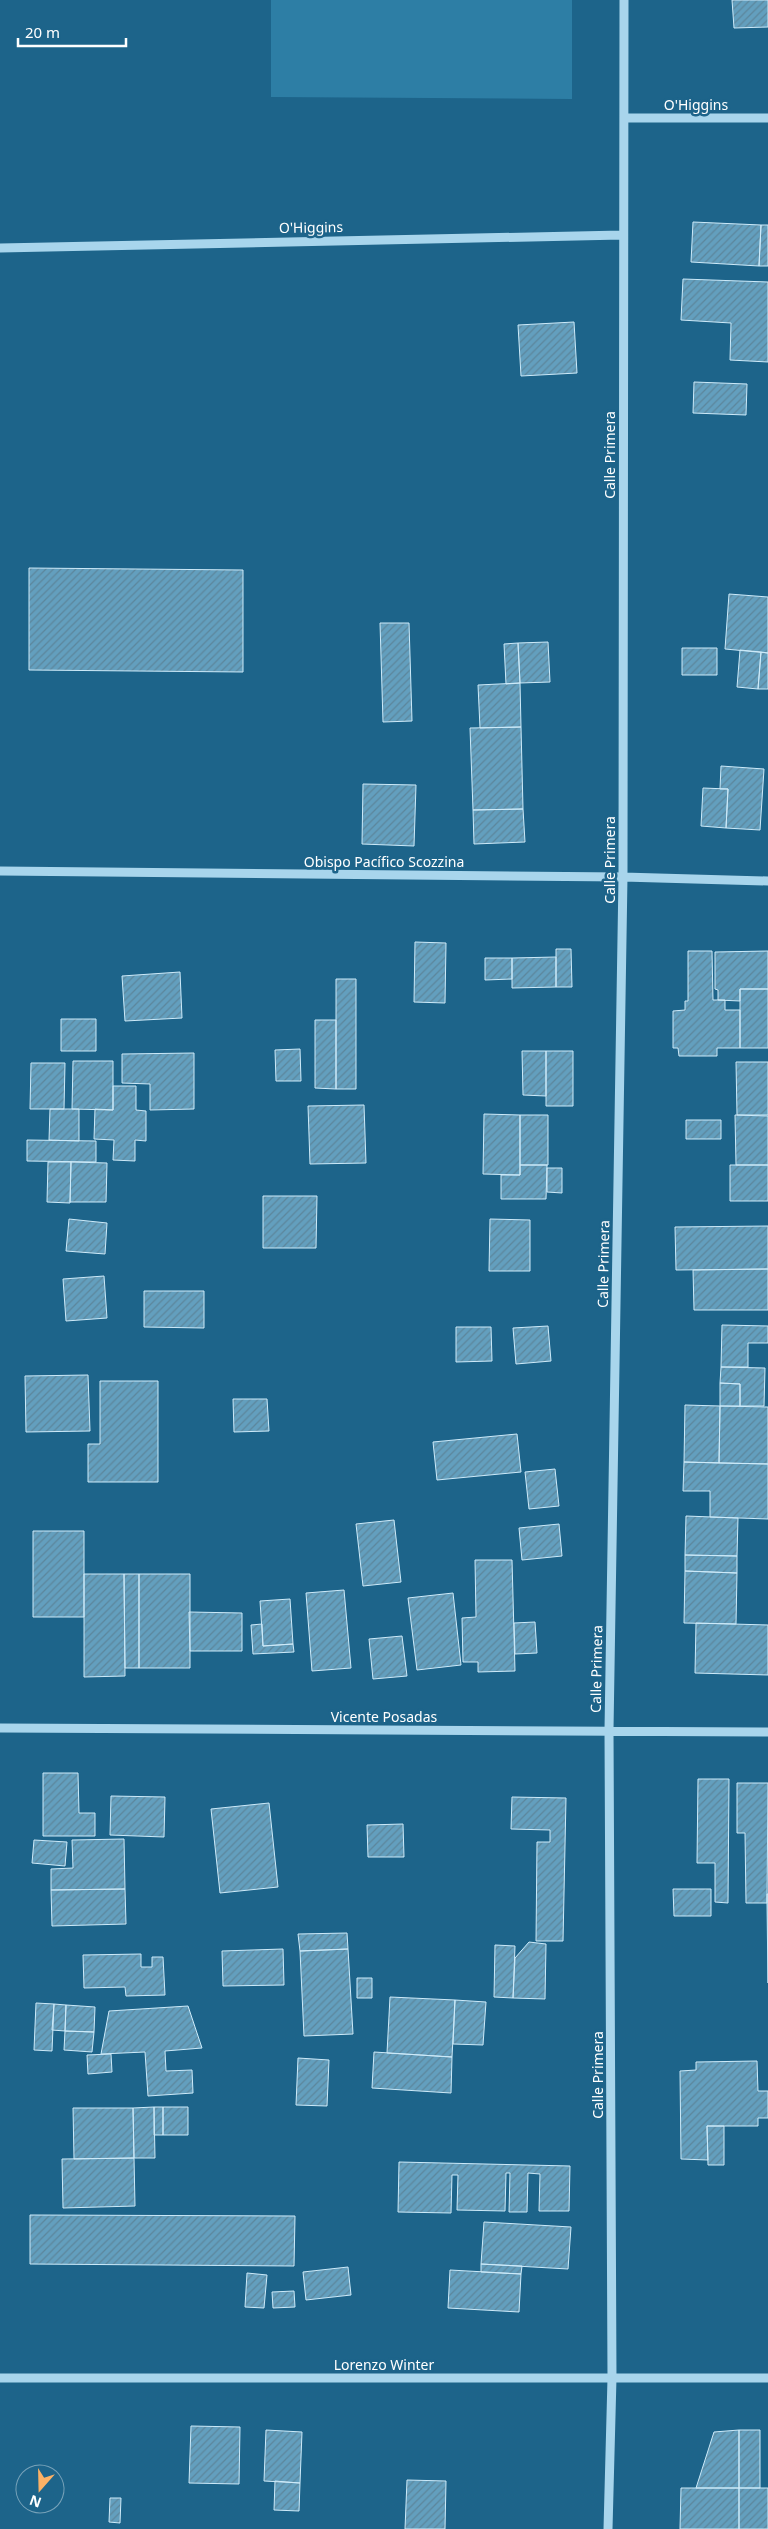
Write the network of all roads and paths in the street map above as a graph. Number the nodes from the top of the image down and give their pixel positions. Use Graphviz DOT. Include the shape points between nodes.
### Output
graph roads {
  1 [pos="624,0"];
  2 [pos="624,118"];
  3 [pos="768,118"];
  4 [pos="622,235"];
  5 [pos="0,248"];
  6 [pos="0,871"];
  7 [pos="623,877"];
  8 [pos="768,881"];
  9 [pos="0,1728"];
  10 [pos="609,1730"];
  11 [pos="768,1732"];
  12 [pos="0,2378"];
  13 [pos="612,2378"];
  14 [pos="768,2378"];
  15 [pos="608,2529"];
  1 -- 2 [label="street, Calle Primera"];
  2 -- 3 [label="street, O'Higgins"];
  2 -- 4 [label="street, Calle Primera"];
  4 -- 5 [label="street, O'Higgins"];
  4 -- 7 [label="street, Calle Primera"];
  6 -- 7 [label="street, Obispo Pacífico Scozzina"];
  7 -- 8 [label="street, Obispo Pacífico Scozzina"];
  7 -- 10 [label="street, Calle Primera"];
  9 -- 10 [label="street, Vicente Posadas"];
  10 -- 11 [label="street, Vicente Posadas"];
  10 -- 13 [label="street, Calle Primera"];
  12 -- 13 [label="street, Lorenzo Winter"];
  13 -- 14 [label="street, Lorenzo Winter"];
  13 -- 15 [label="street, Calle Primera"];
}
